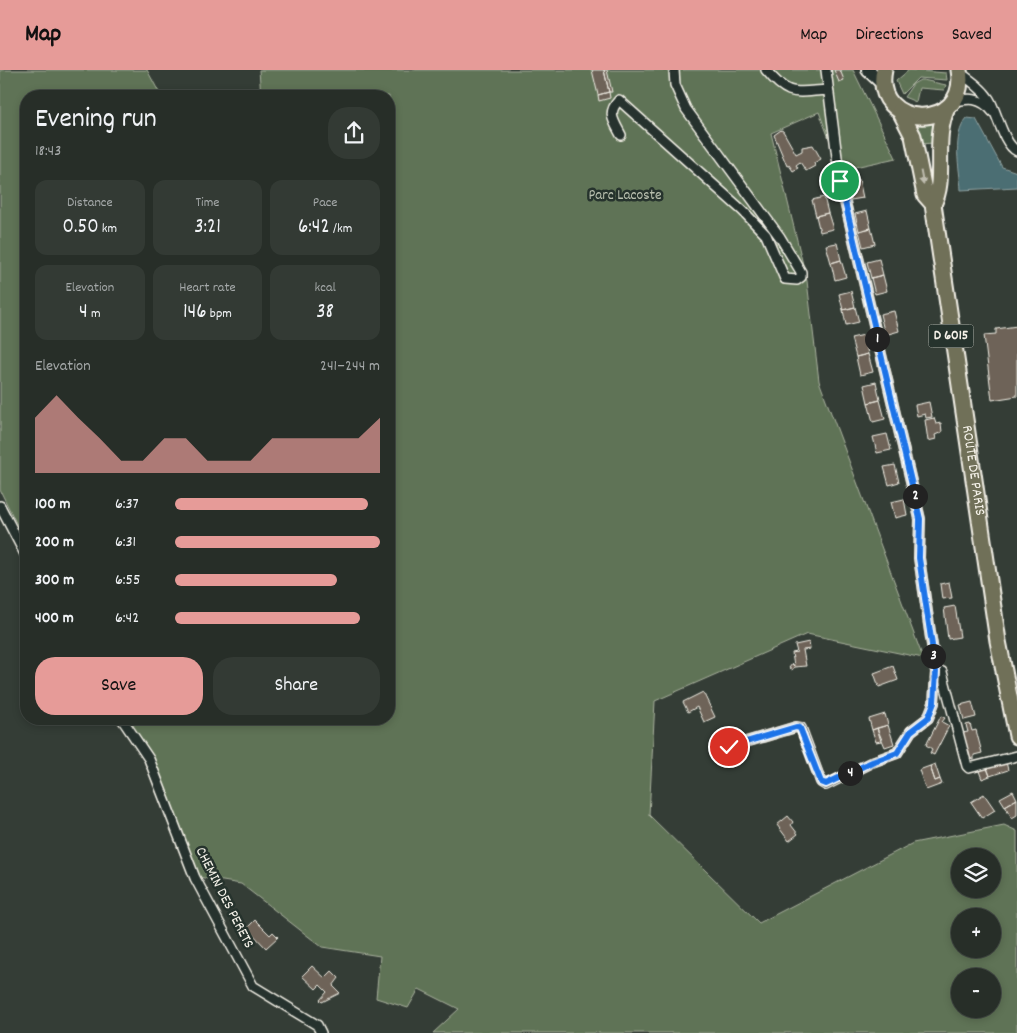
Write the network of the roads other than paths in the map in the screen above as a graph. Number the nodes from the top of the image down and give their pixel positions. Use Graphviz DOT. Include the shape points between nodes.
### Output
graph roads {
  1 [pos="674,70"];
  2 [pos="766,70"];
  3 [pos="826,70"];
  4 [pos="868,70"];
  5 [pos="959,71"];
  6 [pos="883,77"];
  7 [pos="828,90"];
  8 [pos="949,105"];
  9 [pos="900,112"];
  10 [pos="996,116"];
  11 [pos="621,135"];
  12 [pos="1017,151"];
  13 [pos="933,204"];
  14 [pos="0,506"];
  15 [pos="20,544"];
  16 [pos="936,672"];
  17 [pos="126,725"];
  18 [pos="1017,736"];
  19 [pos="729,747"];
  20 [pos="1017,756"];
  21 [pos="321,1033"];
  1 -- 11 [label="street" via="675,85 686,109 780,237 801,277 798,280 785,279 766,236 743,211 619,100 611,115"];
  2 -- 7 [label="street" via="778,86 792,92"];
  3 -- 7 [label="street"];
  4 -- 6 [label="street"];
  5 -- 8 [label="main road, ROUTE DE PARIS" via="958,92"];
  5 -- 10 [label="street" via="985,93"];
  6 -- 9 [label="main road, ROUTE DE PARIS" via="890,101"];
  7 -- 16 [label="street" via="840,181 920,519 919,558"];
  8 -- 9 [label="main road" via="931,116"];
  8 -- 10 [label="street" via="962,100 977,100"];
  8 -- 13 [label="main road, ROUTE DE PARIS / D 6015" via="939,134 939,193"];
  9 -- 13 [label="main road, ROUTE DE PARIS / D 6015, one-way" via="913,136 925,195"];
  10 -- 12 [label="street" via="1010,145"];
  13 -- 18 [label="main road, ROUTE DE PARIS / D 6015" via="998,641"];
  14 -- 15 [label="street"];
  16 -- 19 [label="street" via="934,703 928,718 911,731 897,753 826,784 821,782 800,728"];
  16 -- 20 [label="street" via="942,672 967,766"];
  17 -- 21 [label="street, CHEMIN DES PERETS" via="149,759 195,878 253,986 317,1025"];
}
